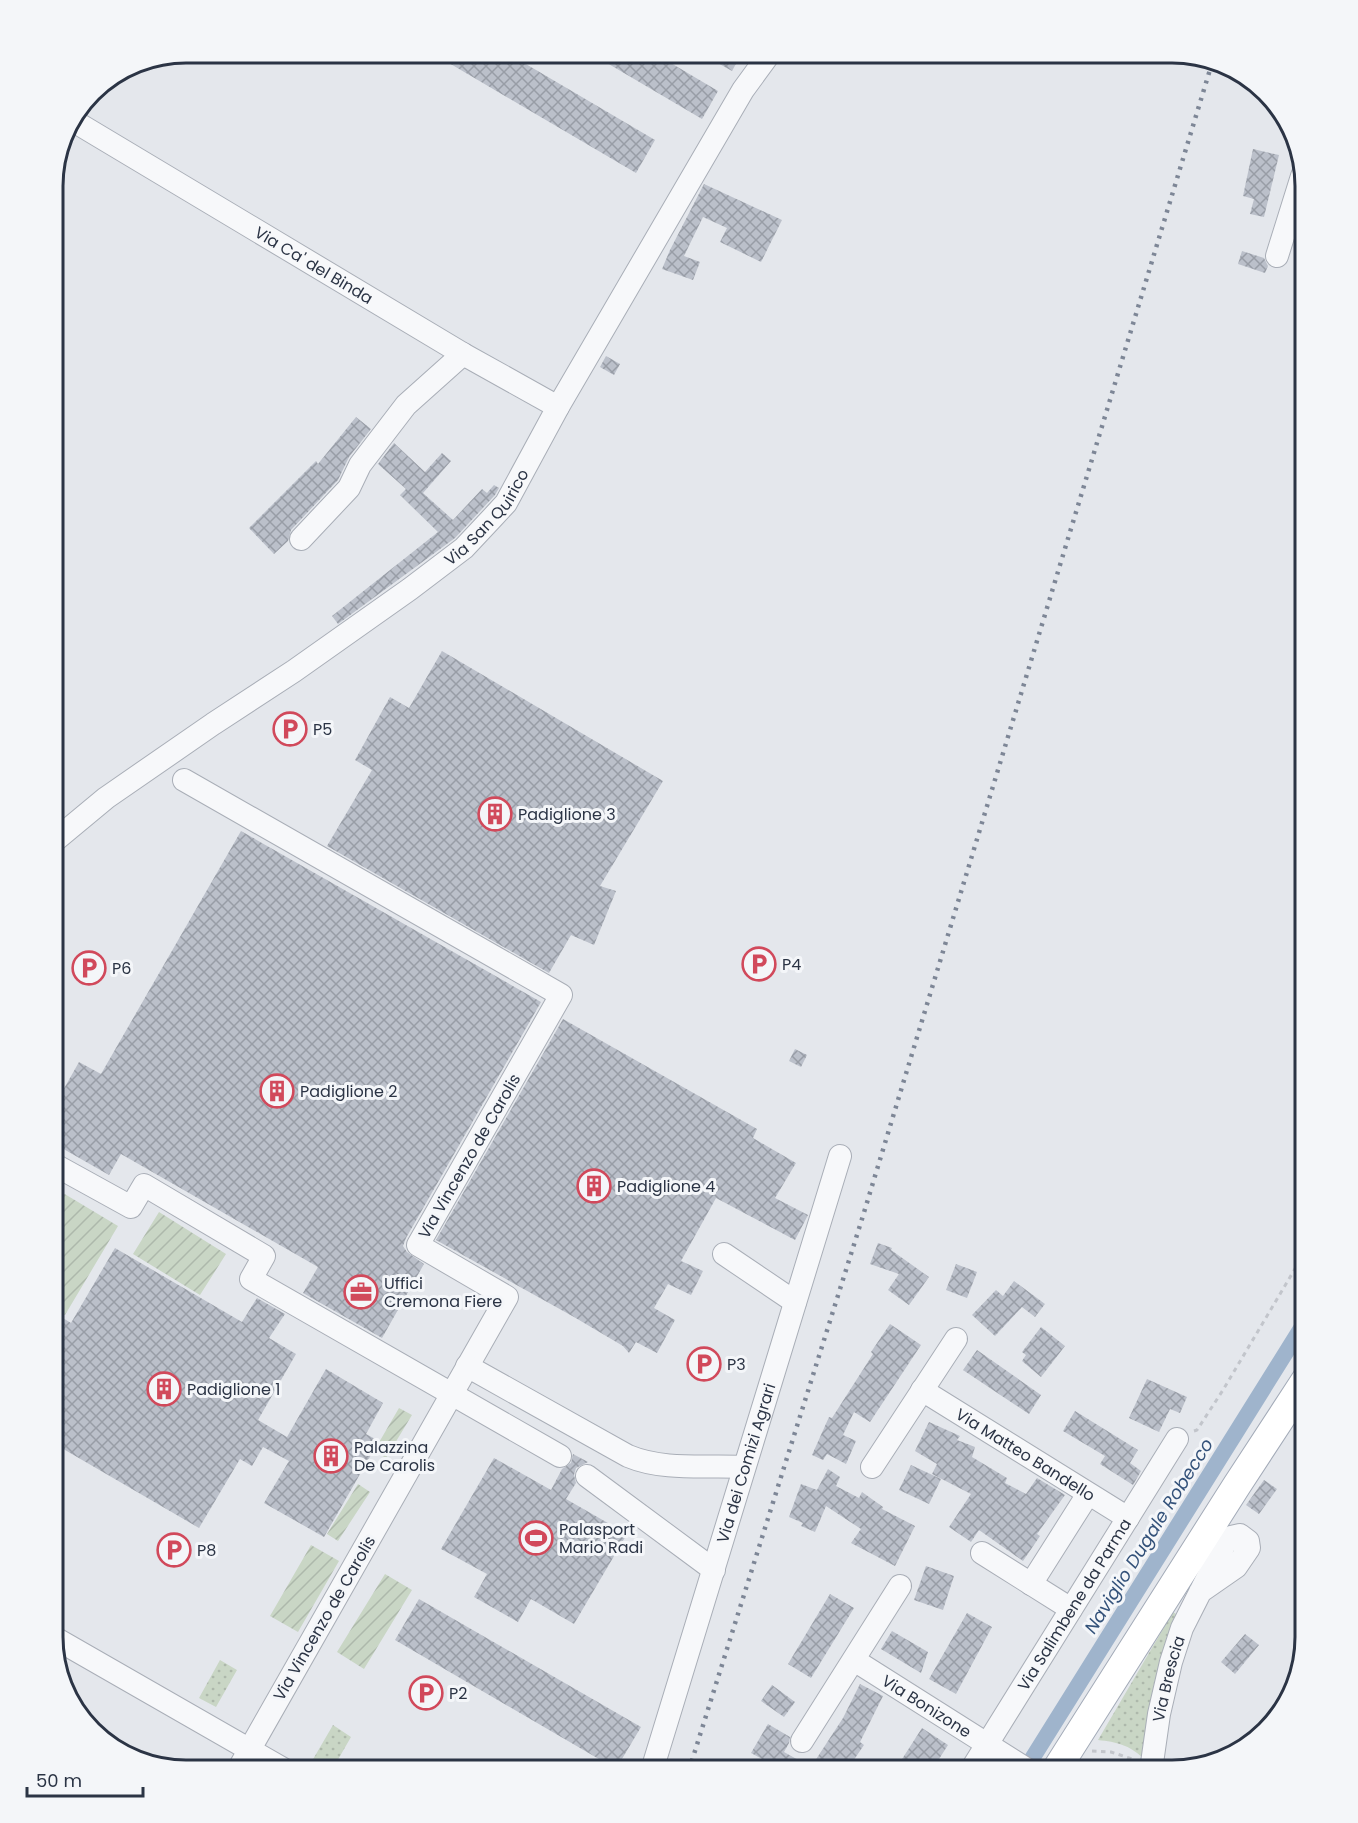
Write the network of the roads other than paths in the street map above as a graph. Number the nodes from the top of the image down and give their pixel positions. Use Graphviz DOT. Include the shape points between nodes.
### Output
graph roads {
  1 [pos="763,63"];
  2 [pos="80,125"];
  3 [pos="1295,198"];
  4 [pos="1277,256"];
  5 [pos="463,354"];
  6 [pos="558,407"];
  7 [pos="301,539"];
  8 [pos="184,780"];
  9 [pos="63,834"];
  10 [pos="840,1156"];
  11 [pos="63,1170"];
  12 [pos="724,1254"];
  13 [pos="795,1302"];
  14 [pos="956,1339"];
  15 [pos="467,1366"];
  16 [pos="922,1390"];
  17 [pos="450,1395"];
  18 [pos="1295,1397"];
  19 [pos="1177,1439"];
  20 [pos="560,1456"];
  21 [pos="743,1467"];
  22 [pos="872,1467"];
  23 [pos="587,1476"];
  24 [pos="1088,1494"];
  25 [pos="1128,1518"];
  26 [pos="982,1553"];
  27 [pos="714,1570"];
  28 [pos="1031,1584"];
  29 [pos="900,1586"];
  30 [pos="1200,1592"];
  31 [pos="1071,1609"];
  32 [pos="63,1644"];
  33 [pos="65,1660"];
  34 [pos="854,1660"];
  35 [pos="802,1741"];
  36 [pos="993,1748"];
  37 [pos="242,1760"];
  38 [pos="242,1760"];
  39 [pos="249,1760"];
  40 [pos="655,1760"];
  41 [pos="981,1760"];
  42 [pos="1012,1760"];
  43 [pos="1070,1760"];
  44 [pos="1152,1760"];
  1 -- 6 [label="street, Via San Quirico" via="743,90"];
  2 -- 5 [label="street, Via Ca' del Binda"];
  3 -- 4 [label="street"];
  5 -- 6 [label="street, Via Ca' del Binda"];
  5 -- 7 [label="street" via="406,405 360,465 349,488"];
  6 -- 9 [label="street, Via San Quirico" via="506,503 464,548 294,671 106,798"];
  8 -- 15 [label="street, Via Vincenzo de Carolis" via="561,995 417,1245 507,1297"];
  10 -- 13 [label="street, Via dei Comizi Agrari"];
  11 -- 17 [label="street" via="131,1207 144,1185 264,1256 251,1279"];
  12 -- 13 [label="street"];
  13 -- 21 [label="street, Via dei Comizi Agrari"];
  14 -- 16 [label="street"];
  15 -- 17 [label="street, Via Vincenzo de Carolis"];
  15 -- 21 [label="street" via="642,1462"];
  16 -- 22 [label="street"];
  16 -- 24 [label="street, Via Matteo Bandello"];
  17 -- 20 [label="street"];
  17 -- 39 [label="street, Via Vincenzo de Carolis"];
  18 -- 43 [label="main road"];
  19 -- 25 [label="street, Via Salimbene da Parma"];
  21 -- 27 [label="street, Via dei Comizi Agrari"];
  23 -- 27 [label="street"];
  24 -- 25 [label="street, Via Matteo Bandello"];
  24 -- 28 [label="street"];
  25 -- 31 [label="street, Via Salimbene da Parma"];
  26 -- 28 [label="street"];
  27 -- 40 [label="street, Via dei Comizi Agrari"];
  28 -- 31 [label="street"];
  29 -- 34 [label="street"];
  30 -- 44 [label="street, Via Brescia" via="1171,1662"];
  31 -- 36 [label="street, Via Salimbene da Parma"];
  32 -- 37 [label="street"];
  33 -- 38 [label="street"];
  34 -- 35 [label="street"];
  34 -- 36 [label="street, Via Bonizone"];
  36 -- 41 [label="street, Via Salimbene da Parma"];
  36 -- 42 [label="street, Via Bonizone"];
}
